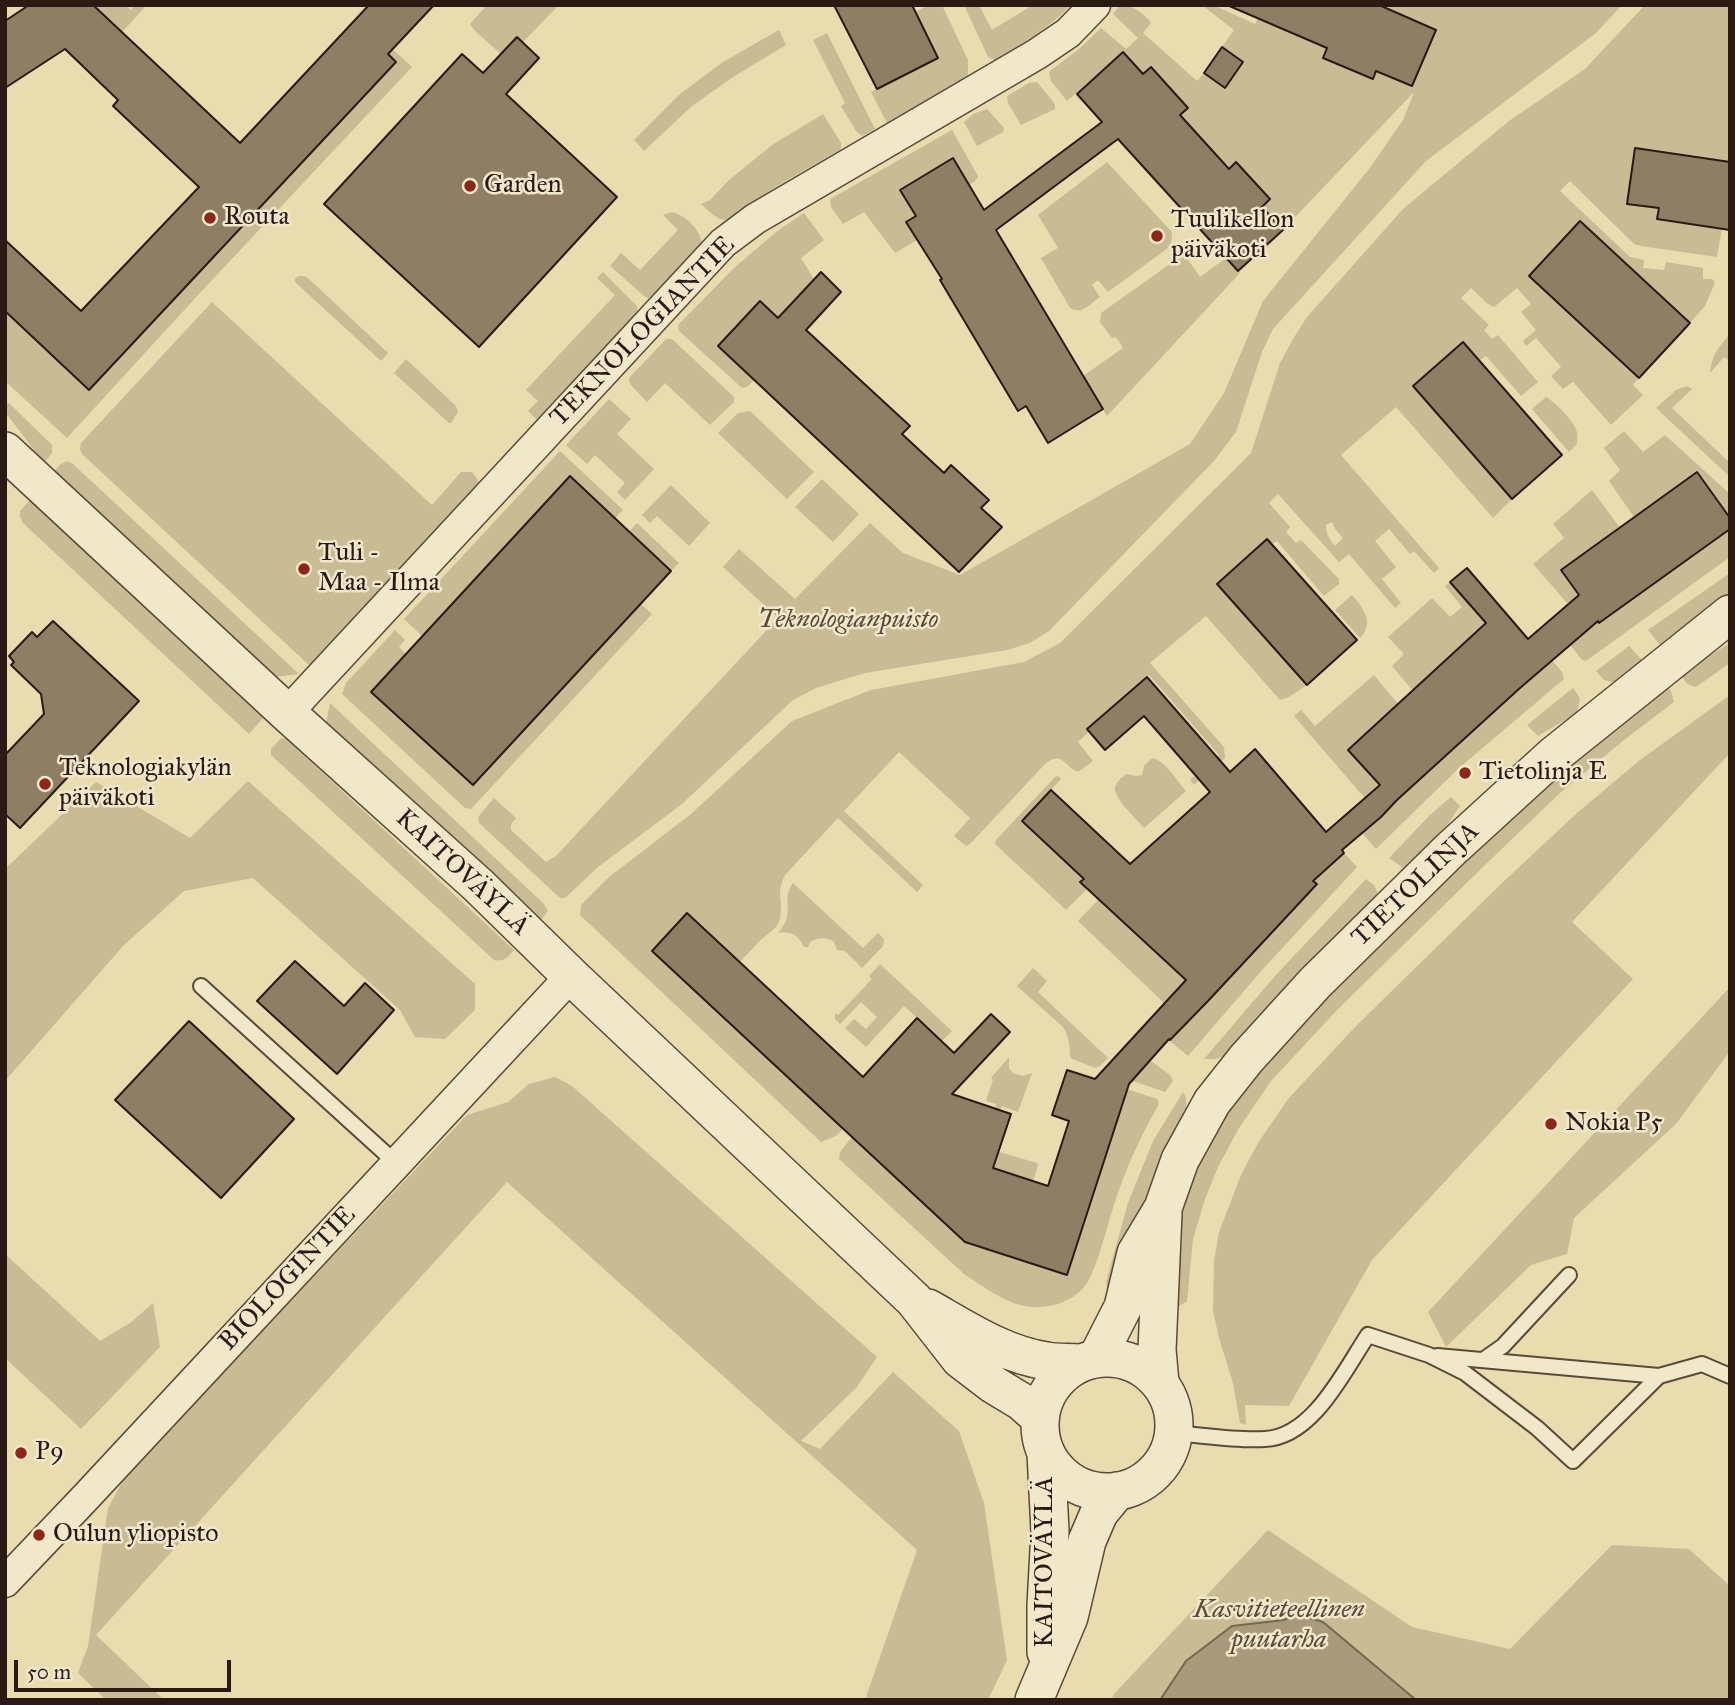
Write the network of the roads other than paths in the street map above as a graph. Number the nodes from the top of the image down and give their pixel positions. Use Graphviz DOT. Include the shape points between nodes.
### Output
graph roads {
  1 [pos="1095,5"];
  2 [pos="5,451"];
  3 [pos="1730,614"];
  4 [pos="287,713"];
  5 [pos="571,976"];
  6 [pos="201,986"];
  7 [pos="396,1163"];
  8 [pos="1163,1208"];
  9 [pos="1569,1275"];
  10 [pos="914,1300"];
  11 [pos="1429,1355"];
  12 [pos="1088,1360"];
  13 [pos="1483,1360"];
  14 [pos="1659,1376"];
  15 [pos="1730,1376"];
  16 [pos="1160,1383"];
  17 [pos="1173,1433"];
  18 [pos="1043,1436"];
  19 [pos="1117,1491"];
  20 [pos="5,1582"];
  21 [pos="1040,1685"];
  1 -- 4 [label="street, TEKNOLOGIANTIE" via="1068,33 1037,54 767,211 723,243"];
  2 -- 4 [label="street, KAITOVÄYLÄ"];
  3 -- 8 [label="street, TIETOLINJA" via="1554,755 1315,983 1212,1102 1180,1160"];
  4 -- 5 [label="street, KAITOVÄYLÄ" via="478,885"];
  5 -- 7 [label="street, BIOLOGINTIE"];
  5 -- 10 [label="street, KAITOVÄYLÄ"];
  6 -- 7 [label="lane"];
  7 -- 20 [label="street, BIOLOGINTIE"];
  8 -- 12 [label="street, TIETOLINJA" via="1136,1253 1123,1307"];
  8 -- 16 [label="street, TIETOLINJA" via="1157,1350"];
  9 -- 13 [label="lane" via="1503,1346"];
  10 -- 12 [label="street, KAITOVÄYLÄ" via="1012,1352 1046,1362"];
  10 -- 18 [label="street, KAITOVÄYLÄ" via="960,1359 1022,1402"];
  11 -- 13 [label="lane"];
  11 -- 14 [label="lane" via="1465,1373 1573,1461"];
  11 -- 17 [label="lane" via="1368,1335 1324,1402 1289,1433 1267,1439"];
  12 -- 16 [label="street" via="1132,1362"];
  12 -- 18 [label="street" via="1064,1372 1052,1385 1044,1401"];
  13 -- 14 [label="lane"];
  14 -- 15 [label="lane" via="1702,1364"];
  16 -- 17 [label="street" via="1173,1415"];
  17 -- 19 [label="street" via="1161,1465 1149,1477"];
  18 -- 19 [label="street" via="1055,1468 1067,1479 1083,1488"];
  18 -- 21 [label="street, KAITOVÄYLÄ" via="1050,1531"];
  19 -- 21 [label="street, KAITOVÄYLÄ" via="1099,1513 1087,1541 1069,1617"];
}
